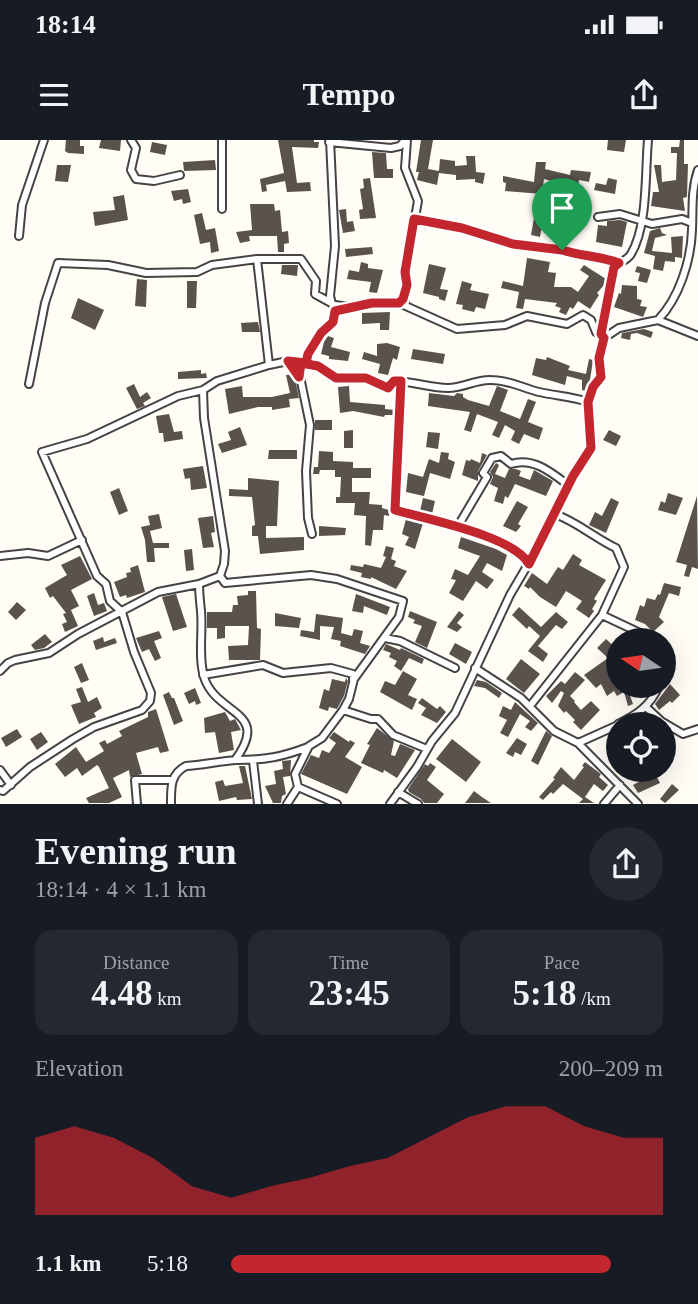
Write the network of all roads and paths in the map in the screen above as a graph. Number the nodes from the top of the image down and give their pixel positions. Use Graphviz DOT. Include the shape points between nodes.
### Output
graph roads {
  1 [pos="44,140"];
  2 [pos="131,140"];
  3 [pos="222,140"];
  4 [pos="648,140"];
  5 [pos="329,141"];
  6 [pos="404,142"];
  7 [pos="698,170"];
  8 [pos="180,175"];
  9 [pos="222,209"];
  10 [pos="598,217"];
  11 [pos="414,219"];
  12 [pos="641,223"];
  13 [pos="695,230"];
  14 [pos="19,236"];
  15 [pos="257,259"];
  16 [pos="619,263"];
  17 [pos="403,302"];
  18 [pos="334,307"];
  19 [pos="657,320"];
  20 [pos="602,336"];
  21 [pos="698,336"];
  22 [pos="288,361"];
  23 [pos="304,363"];
  24 [pos="269,365"];
  25 [pos="299,377"];
  26 [pos="401,381"];
  27 [pos="29,384"];
  28 [pos="204,390"];
  29 [pos="588,402"];
  30 [pos="568,485"];
  31 [pos="555,514"];
  32 [pos="458,526"];
  33 [pos="312,534"];
  34 [pos="82,540"];
  35 [pos="0,556"];
  36 [pos="529,564"];
  37 [pos="220,576"];
  38 [pos="199,584"];
  39 [pos="122,612"];
  40 [pos="602,615"];
  41 [pos="630,628"];
  42 [pos="384,638"];
  43 [pos="455,668"];
  44 [pos="475,668"];
  45 [pos="0,671"];
  46 [pos="203,675"];
  47 [pos="352,684"];
  48 [pos="654,698"];
  49 [pos="530,706"];
  50 [pos="646,707"];
  51 [pos="343,710"];
  52 [pos="640,712"];
  53 [pos="698,729"];
  54 [pos="606,730"];
  55 [pos="578,743"];
  56 [pos="309,746"];
  57 [pos="427,749"];
  58 [pos="235,760"];
  59 [pos="253,761"];
  60 [pos="0,770"];
  61 [pos="172,780"];
  62 [pos="11,785"];
  63 [pos="620,785"];
  64 [pos="298,787"];
  65 [pos="0,790"];
  66 [pos="398,792"];
  67 [pos="137,803"];
  68 [pos="171,803"];
  69 [pos="258,803"];
  70 [pos="287,803"];
  71 [pos="337,803"];
  72 [pos="390,803"];
  73 [pos="418,803"];
  74 [pos="604,803"];
  75 [pos="638,803"];
  1 -- 14 [label="street" via="22,205"];
  2 -- 8 [label="street" via="136,148 131,170 136,179 154,181"];
  3 -- 9 [label="street"];
  4 -- 12 [label="street"];
  5 -- 6 [label="street" via="391,148"];
  5 -- 18 [label="street"];
  6 -- 11 [label="street" via="407,175 418,201"];
  7 -- 13 [label="street" via="693,190"];
  10 -- 12 [label="street" via="620,214"];
  11 -- 16 [label="street" via="513,244 551,247"];
  11 -- 17 [label="street"];
  12 -- 13 [label="street" via="682,219"];
  12 -- 16 [label="street" via="632,252"];
  13 -- 19 [label="street" via="675,296"];
  15 -- 18 [label="street" via="301,259 316,281 315,294"];
  15 -- 24 [label="street"];
  15 -- 27 [label="street" via="212,265 197,272 146,273 108,265 58,263"];
  16 -- 20 [label="street" via="614,267"];
  17 -- 18 [label="street"];
  17 -- 20 [label="street" via="457,329 505,325 527,316 567,324 583,315"];
  18 -- 23 [label="street" via="333,322"];
  19 -- 20 [label="street"];
  19 -- 21 [label="street"];
  20 -- 29 [label="street" via="601,377"];
  22 -- 23 [label="street"];
  22 -- 24 [label="street"];
  22 -- 25 [label="street"];
  23 -- 25 [label="street"];
  23 -- 26 [label="street" via="336,378 366,378 388,388"];
  24 -- 28 [label="street" via="217,381"];
  25 -- 33 [label="street" via="310,425 306,471"];
  26 -- 29 [label="street" via="446,388 488,379"];
  26 -- 32 [label="street" via="395,510"];
  28 -- 34 [label="street" via="178,396 87,439 42,452"];
  28 -- 37 [label="street" via="204,418 225,551"];
  29 -- 30 [label="street" via="591,448"];
  30 -- 31 [label="street"];
  30 -- 32 [label="street" via="524,460 511,464 500,456 492,458 482,473 487,477"];
  31 -- 36 [label="street"];
  31 -- 40 [label="street" via="616,548 624,567"];
  32 -- 36 [label="street" via="512,548"];
  34 -- 35 [label="street" via="48,556"];
  34 -- 39 [label="street" via="110,600"];
  36 -- 44 [label="street"];
  37 -- 38 [label="street"];
  37 -- 42 [label="street" via="225,583 311,575 402,601 399,617"];
  38 -- 39 [label="street" via="158,592"];
  38 -- 46 [label="street"];
  39 -- 45 [label="street" via="49,653 15,660"];
  39 -- 62 [label="street" via="151,693 147,706 83,733"];
  40 -- 41 [label="street"];
  40 -- 49 [label="street"];
  42 -- 43 [label="street"];
  42 -- 47 [label="street"];
  44 -- 49 [label="street"];
  44 -- 57 [label="street" via="455,713"];
  46 -- 47 [label="street" via="263,665 282,673 331,668 353,674"];
  46 -- 58 [label="street" via="212,693 242,716 248,729"];
  47 -- 51 [label="street"];
  48 -- 50 [label="street"];
  49 -- 55 [label="street" via="554,731"];
  50 -- 52 [label="street"];
  50 -- 53 [label="street" via="683,734"];
  51 -- 56 [label="street" via="322,738"];
  51 -- 57 [label="street" via="378,719 393,735"];
  54 -- 55 [label="street"];
  55 -- 63 [label="street"];
  56 -- 59 [label="street"];
  56 -- 64 [label="street" via="295,774"];
  57 -- 66 [label="street"];
  58 -- 59 [label="street"];
  58 -- 61 [label="street" via="186,766"];
  59 -- 69 [label="street"];
  60 -- 62 [label="street"];
  61 -- 67 [label="street" via="135,780"];
  61 -- 68 [label="street"];
  62 -- 65 [label="street"];
  63 -- 74 [label="street"];
  63 -- 75 [label="street"];
  64 -- 70 [label="street"];
  64 -- 71 [label="street"];
  66 -- 72 [label="street"];
  66 -- 73 [label="street"];
}
